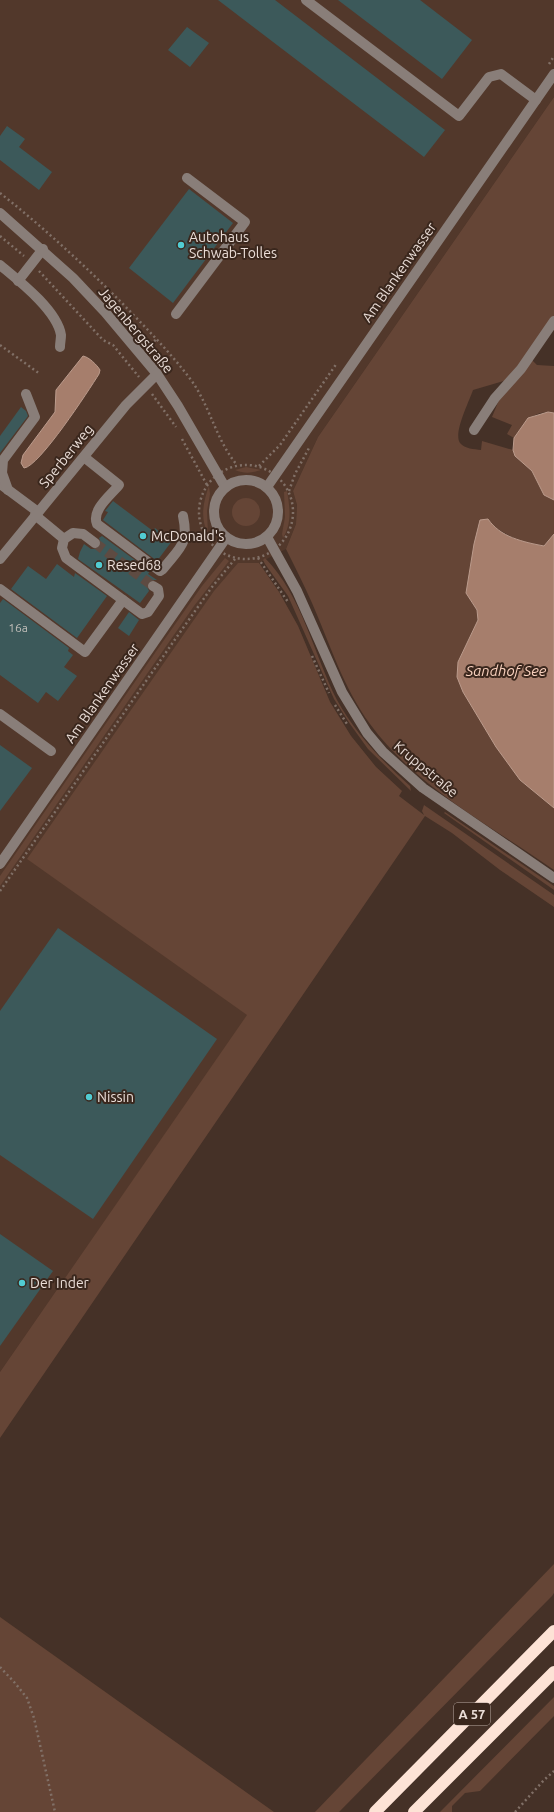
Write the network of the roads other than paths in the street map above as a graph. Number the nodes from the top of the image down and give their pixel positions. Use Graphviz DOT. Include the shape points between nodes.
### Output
graph roads {
  1 [pos="306,0"];
  2 [pos="554,74"];
  3 [pos="536,100"];
  4 [pos="187,178"];
  5 [pos="0,213"];
  6 [pos="43,249"];
  7 [pos="0,265"];
  8 [pos="18,280"];
  9 [pos="176,314"];
  10 [pos="554,321"];
  11 [pos="60,347"];
  12 [pos="157,374"];
  13 [pos="26,394"];
  14 [pos="474,430"];
  15 [pos="2,457"];
  16 [pos="84,457"];
  17 [pos="4,487"];
  18 [pos="225,487"];
  19 [pos="267,487"];
  20 [pos="36,514"];
  21 [pos="183,516"];
  22 [pos="267,537"];
  23 [pos="226,538"];
  24 [pos="64,539"];
  25 [pos="96,543"];
  26 [pos="0,559"];
  27 [pos="153,586"];
  28 [pos="0,589"];
  29 [pos="123,600"];
  30 [pos="0,714"];
  31 [pos="51,751"];
  32 [pos="0,864"];
  33 [pos="554,878"];
  34 [pos="554,1631"];
  35 [pos="554,1672"];
  36 [pos="375,1812"];
  37 [pos="414,1812"];
  1 -- 3 [label="street" via="459,116 489,77 501,74"];
  2 -- 3 [label="street, Am Blankenwasser"];
  3 -- 19 [label="street, Am Blankenwasser"];
  4 -- 9 [label="street" via="245,222"];
  5 -- 6 [label="street, Jagenbergstraße"];
  6 -- 8 [label="street"];
  6 -- 12 [label="street, Jagenbergstraße" via="99,306"];
  7 -- 8 [label="street"];
  8 -- 11 [label="street" via="52,317 61,335"];
  10 -- 14 [label="street" via="521,369 495,398"];
  12 -- 16 [label="street, Sperberweg" via="126,405"];
  12 -- 18 [label="street, Jagenbergstraße"];
  13 -- 15 [label="street" via="35,417"];
  15 -- 17 [label="street"];
  16 -- 20 [label="street, Sperberweg"];
  16 -- 21 [label="street" via="119,485 96,513 97,524 160,571 185,540"];
  17 -- 20 [label="street"];
  18 -- 19 [label="street" via="245,479 256,480"];
  18 -- 23 [label="street" via="215,502 214,512 215,522"];
  19 -- 22 [label="street" via="277,501 279,511 275,525"];
  20 -- 24 [label="street"];
  20 -- 26 [label="street, Sperberweg"];
  22 -- 23 [label="street" via="247,544 236,543"];
  22 -- 33 [label="street, Kruppstraße" via="305,606 342,692 367,733 383,752 423,788"];
  23 -- 32 [label="street, Am Blankenwasser"];
  24 -- 25 [label="street" via="78,533"];
  24 -- 29 [label="street" via="62,548 66,558"];
  27 -- 29 [label="street" via="158,589 159,596 146,613 140,613"];
  28 -- 29 [label="street" via="85,652"];
  30 -- 31 [label="street"];
  34 -- 36 [label="highway, A 57"];
  35 -- 37 [label="highway, A 57"];
}
